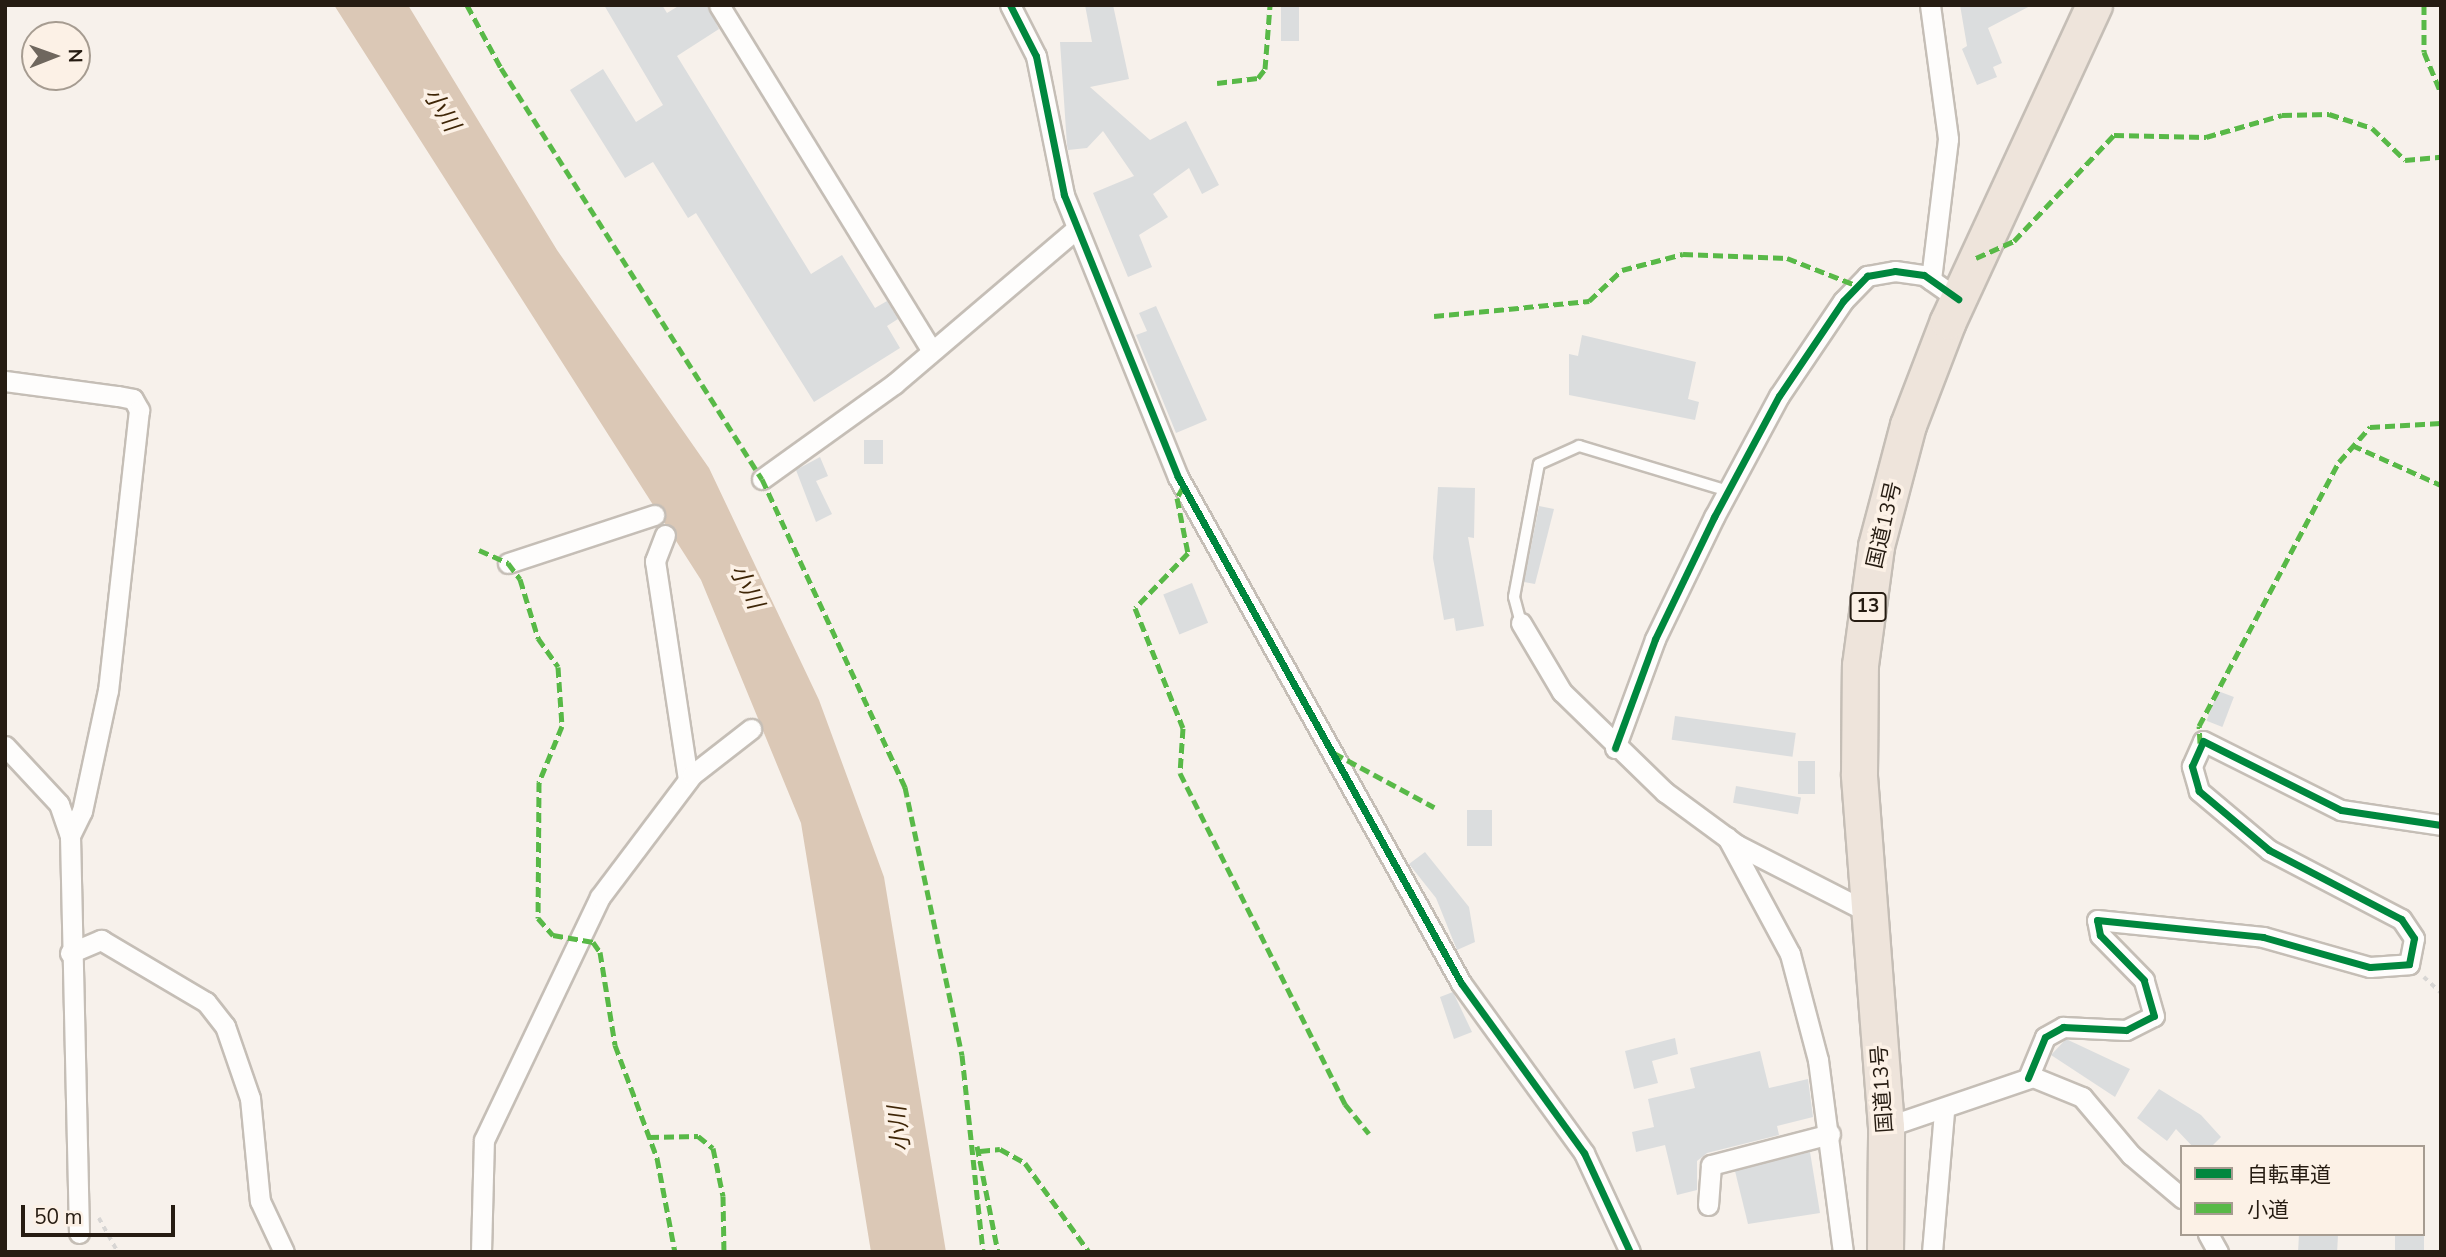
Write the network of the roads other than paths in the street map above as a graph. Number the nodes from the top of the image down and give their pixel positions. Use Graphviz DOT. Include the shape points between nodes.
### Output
graph roads {
  1 [pos="719,5"];
  2 [pos="1010,5"];
  3 [pos="1930,5"];
  4 [pos="2094,5"];
  5 [pos="1077,228"];
  6 [pos="1945,289"];
  7 [pos="932,351"];
  8 [pos="5,381"];
  9 [pos="762,479"];
  10 [pos="1728,491"];
  11 [pos="654,515"];
  12 [pos="665,535"];
  13 [pos="508,563"];
  14 [pos="1521,623"];
  15 [pos="751,729"];
  16 [pos="5,746"];
  17 [pos="1615,748"];
  18 [pos="688,780"];
  19 [pos="2441,825"];
  20 [pos="70,836"];
  21 [pos="1727,837"];
  22 [pos="1866,911"];
  23 [pos="70,953"];
  24 [pos="2028,1079"];
  25 [pos="1944,1112"];
  26 [pos="1886,1127"];
  27 [pos="1830,1134"];
  28 [pos="2180,1196"];
  29 [pos="1708,1205"];
  30 [pos="79,1233"];
  31 [pos="2209,1236"];
  32 [pos="284,1252"];
  33 [pos="481,1252"];
  34 [pos="1630,1252"];
  35 [pos="1843,1252"];
  36 [pos="1885,1252"];
  37 [pos="1932,1252"];
  38 [pos="2218,1252"];
  1 -- 7 [label="street"];
  2 -- 5 [label="street" via="1036,56"];
  3 -- 6 [label="street" via="1948,139"];
  4 -- 6 [label="highway, 国道13号 / 13"];
  5 -- 7 [label="street"];
  5 -- 34 [label="street" via="1194,508 1461,983 1584,1153"];
  6 -- 10 [label="street" via="1895,271 1867,276 1843,301 1779,396"];
  6 -- 22 [label="highway, 国道13号 / 13" via="1876,546 1860,665"];
  7 -- 9 [label="street"];
  8 -- 20 [label="street" via="133,399 139,410 108,690 82,811"];
  10 -- 14 [label="lane" via="1579,446 1539,464 1514,597"];
  10 -- 17 [label="street" via="1655,639"];
  11 -- 13 [label="street"];
  12 -- 18 [label="street" via="654,561"];
  14 -- 17 [label="street" via="1562,692"];
  15 -- 18 [label="street" via="727,741"];
  16 -- 20 [label="street" via="59,804"];
  17 -- 21 [label="street"];
  18 -- 33 [label="street" via="600,897 490,1121 480,1157"];
  19 -- 24 [label="street" via="2341,810 2209,741 2200,743 2194,756 2199,791 2269,850 2402,919 2414,938 2409,964 2370,967 2263,937 2097,920 2100,935 2144,980 2154,1016 2126,1030 2063,1027 2045,1037"];
  20 -- 23 [label="street"];
  21 -- 22 [label="street"];
  21 -- 27 [label="street" via="1790,954"];
  22 -- 26 [label="highway, 国道13号 / 13"];
  23 -- 30 [label="street"];
  23 -- 32 [label="street" via="101,940 206,1002 225,1026 250,1098 260,1201"];
  24 -- 25 [label="street"];
  24 -- 28 [label="street" via="2082,1097 2131,1155"];
  25 -- 26 [label="street"];
  25 -- 37 [label="street"];
  26 -- 36 [label="highway, 国道13号 / 13"];
  27 -- 29 [label="street" via="1711,1165"];
  27 -- 35 [label="street"];
  31 -- 38 [label="street"];
}
